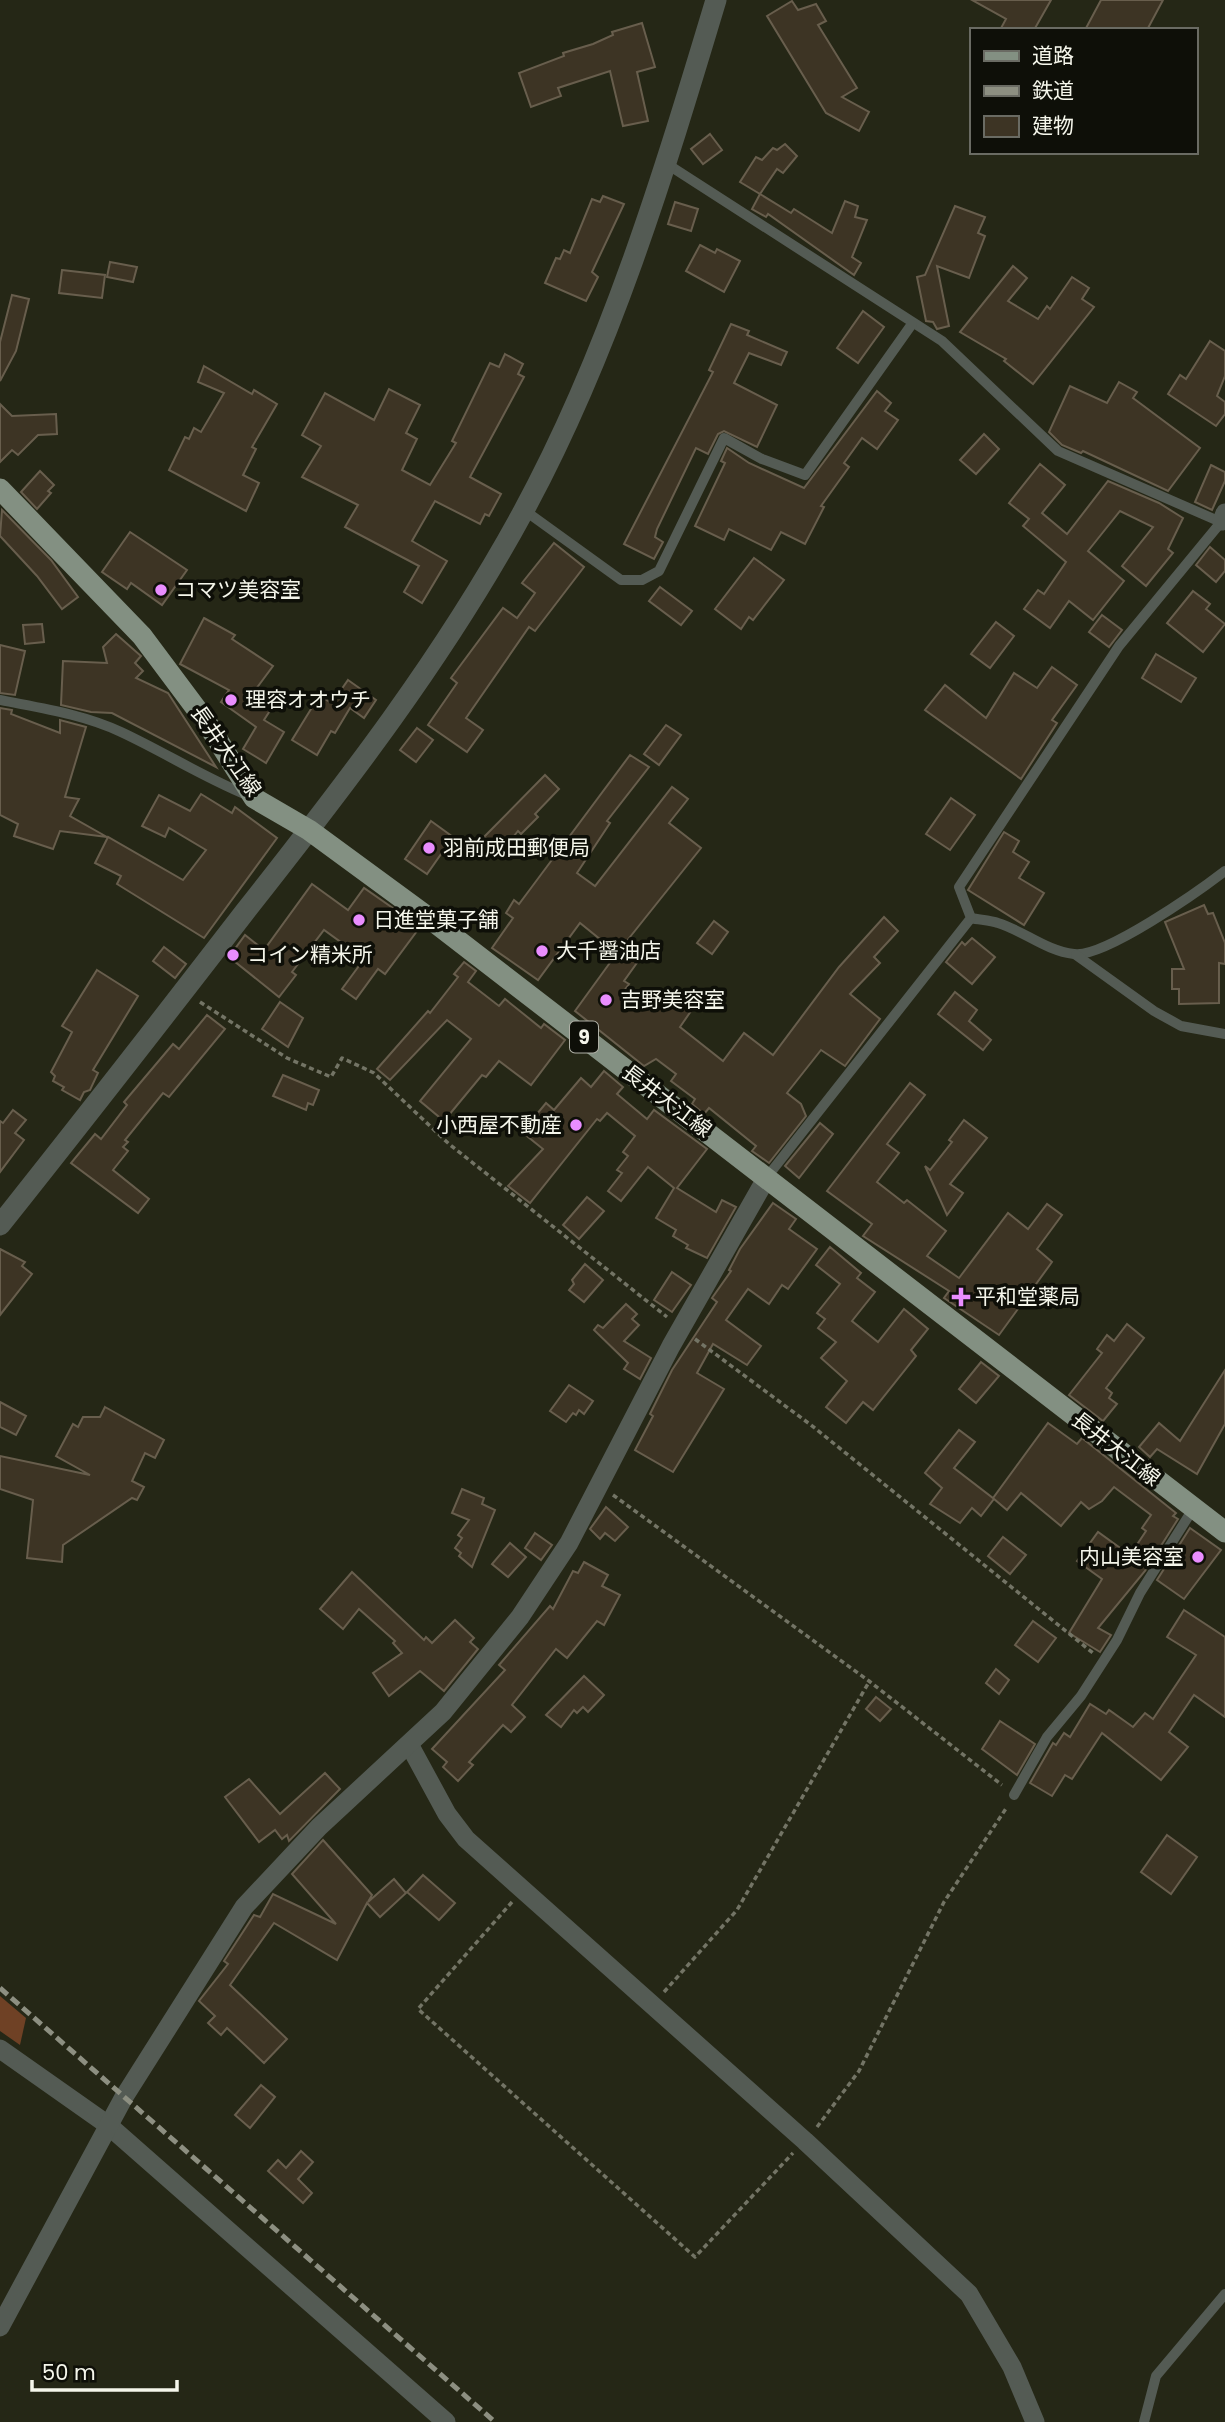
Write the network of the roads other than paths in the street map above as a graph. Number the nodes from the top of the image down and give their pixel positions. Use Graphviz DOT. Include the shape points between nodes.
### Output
graph roads {
  1 [pos="716,0"];
  2 [pos="667,164"];
  3 [pos="912,324"];
  4 [pos="0,489"];
  5 [pos="524,510"];
  6 [pos="1224,521"];
  7 [pos="0,700"];
  8 [pos="254,798"];
  9 [pos="309,830"];
  10 [pos="1225,871"];
  11 [pos="971,918"];
  12 [pos="1076,955"];
  13 [pos="1225,1034"];
  14 [pos="767,1177"];
  15 [pos="0,1225"];
  16 [pos="1193,1509"];
  17 [pos="1225,1532"];
  18 [pos="410,1746"];
  19 [pos="1014,1795"];
  20 [pos="0,2049"];
  21 [pos="108,2125"];
  22 [pos="1225,2294"];
  23 [pos="0,2327"];
  24 [pos="446,2422"];
  25 [pos="1035,2422"];
  26 [pos="1144,2422"];
  1 -- 2 [label="street"];
  2 -- 3 [label="lane"];
  2 -- 5 [label="street" via="596,356"];
  3 -- 5 [label="lane" via="805,475 724,438 659,571 642,580 621,580"];
  3 -- 6 [label="lane" via="942,341 1058,451"];
  4 -- 8 [label="main road, 長井大江線 / 9" via="142,636 207,723"];
  5 -- 9 [label="street" via="430,669"];
  6 -- 11 [label="lane" via="1119,646 959,887"];
  7 -- 8 [label="lane" via="69,714 120,731 205,778"];
  8 -- 9 [label="main road, 長井大江線 / 9"];
  9 -- 14 [label="main road, 長井大江線 / 9"];
  9 -- 15 [label="street"];
  10 -- 12 [label="lane" via="1184,903 1120,939"];
  11 -- 12 [label="lane" via="998,923"];
  11 -- 14 [label="lane"];
  12 -- 13 [label="lane" via="1181,1026"];
  14 -- 16 [label="main road, 長井大江線 / 9"];
  14 -- 18 [label="street" via="681,1328 569,1543 520,1616"];
  16 -- 17 [label="main road, 長井大江線 / 9"];
  16 -- 19 [label="lane" via="1103,1661 1048,1737"];
  18 -- 21 [label="street" via="319,1827 244,1908"];
  18 -- 25 [label="street" via="466,1839 969,2294 1012,2367"];
  20 -- 21 [label="street"];
  21 -- 23 [label="street"];
  21 -- 24 [label="street"];
  22 -- 26 [label="lane" via="1156,2376"];
}
